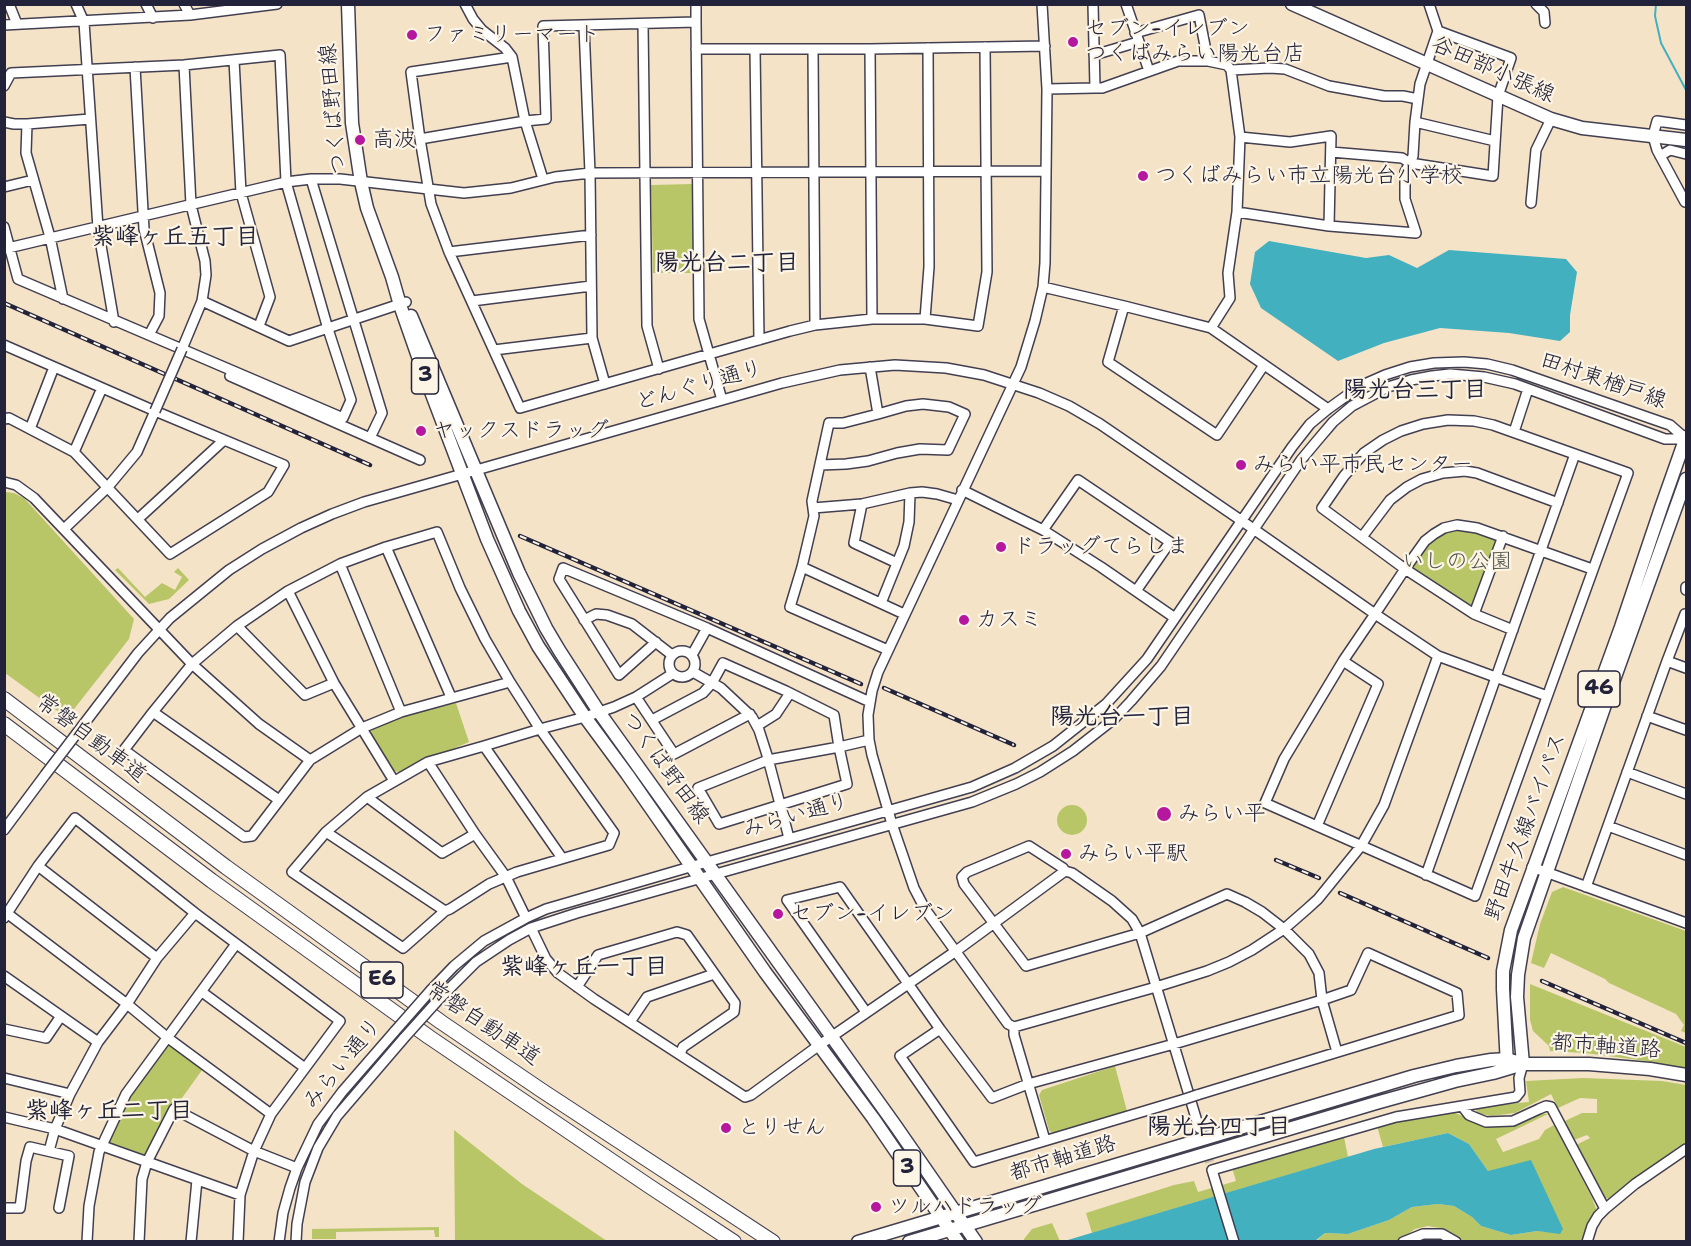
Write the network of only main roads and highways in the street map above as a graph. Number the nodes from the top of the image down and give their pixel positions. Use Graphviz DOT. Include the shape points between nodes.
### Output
graph roads {
  1 [pos="348,4"];
  2 [pos="1292,4"];
  3 [pos="1320,10"];
  4 [pos="1686,140"];
  5 [pos="403,304"];
  6 [pos="1686,438"];
  7 [pos="1686,479"];
  8 [pos="4,699"];
  9 [pos="4,724"];
  10 [pos="1507,1064"];
  11 [pos="1523,1064"];
  12 [pos="1683,1074"];
  13 [pos="956,1213"];
  14 [pos="941,1218"];
  15 [pos="964,1225"];
  16 [pos="949,1229"];
  17 [pos="735,1242"];
  18 [pos="773,1242"];
  19 [pos="858,1242"];
  20 [pos="909,1242"];
  21 [pos="958,1242"];
  22 [pos="976,1242"];
  1 -- 5 [label="main road, つくば野田線 / 3" via="352,123 361,182 376,237"];
  2 -- 3 [label="main road, 谷田部小張線"];
  3 -- 4 [label="main road, 谷田部小張線" via="1427,64 1551,119 1581,128"];
  5 -- 13 [label="main road, つくば野田線 / 3" via="519,573 579,683"];
  5 -- 14 [label="main road, つくば野田線 / 3" via="487,539 538,646"];
  6 -- 10 [label="main road, 野田牛久線バイパス / 46" via="1511,930 1503,970"];
  7 -- 11 [label="main road, 野田牛久線バイパス / 46" via="1524,938 1518,975"];
  8 -- 18 [label="highway, 常磐自動車道 / E6" via="226,867 441,1022"];
  9 -- 17 [label="highway, 常磐自動車道 / E6" via="212,881 429,1037"];
  10 -- 11 [label="main road, 都市軸道路"];
  10 -- 13 [label="main road, 都市軸道路" via="1466,1065 1414,1076"];
  10 -- 15 [label="main road, 都市軸道路"];
  11 -- 12 [label="main road, 都市軸道路" via="1589,1064"];
  13 -- 14 [label="main road, 都市軸道路"];
  13 -- 15 [label="main road, つくば野田線 / 3"];
  14 -- 16 [label="main road, つくば野田線 / 3"];
  14 -- 19 [label="main road, 都市軸道路"];
  15 -- 16 [label="main road, 都市軸道路"];
  15 -- 22 [label="main road, つくば野田線 / 3"];
  16 -- 20 [label="main road, 都市軸道路"];
  16 -- 21 [label="main road, つくば野田線 / 3"];
}
